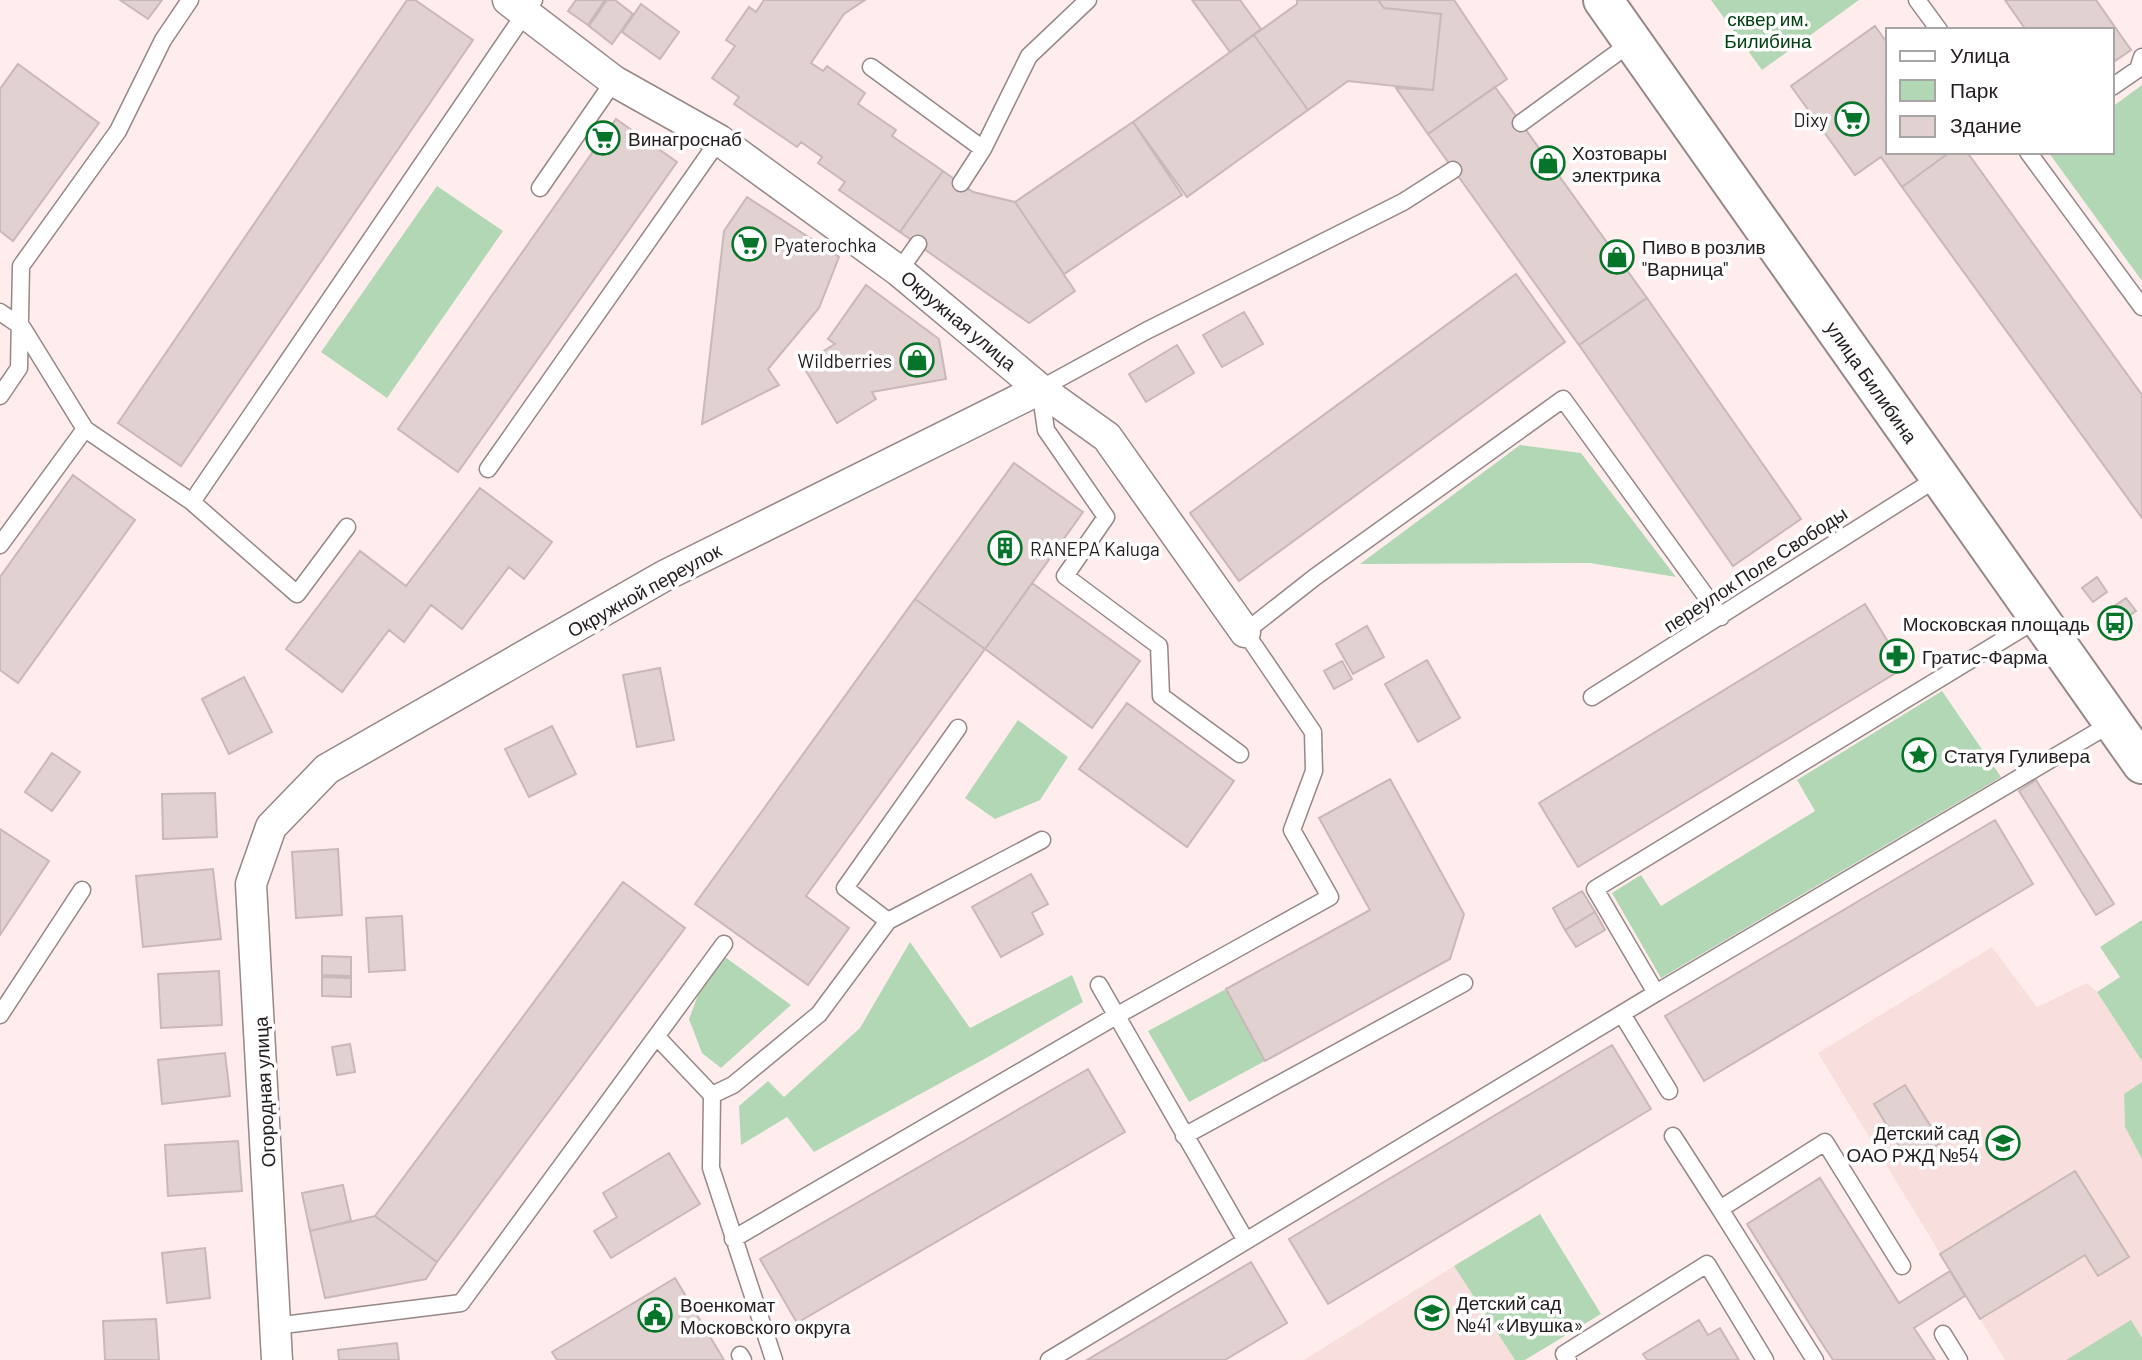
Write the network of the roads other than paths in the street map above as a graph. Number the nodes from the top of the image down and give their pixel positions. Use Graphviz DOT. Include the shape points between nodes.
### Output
graph roads {
  1 [pos="190,0"];
  2 [pos="1088,0"];
  3 [pos="1602,0"];
  4 [pos="1917,0"];
  5 [pos="522,4"];
  6 [pos="1938,28"];
  7 [pos="1632,42"];
  8 [pos="2142,57"];
  9 [pos="871,67"];
  10 [pos="614,81"];
  11 [pos="2114,86"];
  12 [pos="1521,123"];
  13 [pos="719,140"];
  14 [pos="983,149"];
  15 [pos="2029,154"];
  16 [pos="1453,170"];
  17 [pos="961,183"];
  18 [pos="540,188"];
  19 [pos="918,244"];
  20 [pos="900,271"];
  21 [pos="2142,307"];
  22 [pos="0,312"];
  23 [pos="22,327"];
  24 [pos="1040,389"];
  25 [pos="0,396"];
  26 [pos="85,429"];
  27 [pos="488,469"];
  28 [pos="1939,477"];
  29 [pos="192,502"];
  30 [pos="347,527"];
  31 [pos="0,545"];
  32 [pos="1721,617"];
  33 [pos="2039,618"];
  34 [pos="1245,632"];
  35 [pos="1592,697"];
  36 [pos="2112,723"];
  37 [pos="958,729"];
  38 [pos="1240,754"];
  39 [pos="2142,763"];
  40 [pos="271,828"];
  41 [pos="1042,840"];
  42 [pos="82,890"];
  43 [pos="888,920"];
  44 [pos="724,944"];
  45 [pos="1464,984"];
  46 [pos="1099,985"];
  47 [pos="1656,993"];
  48 [pos="1622,1014"];
  49 [pos="0,1015"];
  50 [pos="1116,1016"];
  51 [pos="657,1037"];
  52 [pos="1669,1091"];
  53 [pos="712,1096"];
  54 [pos="1184,1136"];
  55 [pos="1673,1136"];
  56 [pos="1720,1209"];
  57 [pos="733,1239"];
  58 [pos="1246,1241"];
  59 [pos="1902,1266"];
  60 [pos="275,1326"];
  61 [pos="1943,1334"];
  62 [pos="276,1360"];
  63 [pos="774,1360"];
  64 [pos="1049,1360"];
  65 [pos="1568,1360"];
  66 [pos="1765,1360"];
  67 [pos="1815,1360"];
  68 [pos="1959,1360"];
  1 -- 23 [label="lane" via="163,40 118,131 21,266"];
  2 -- 14 [label="lane" via="1029,56"];
  3 -- 7 [label="main road, улица Билибина"];
  4 -- 6 [label="lane"];
  5 -- 10 [label="street, Окружная улица"];
  5 -- 29 [label="lane"];
  7 -- 12 [label="lane"];
  7 -- 28 [label="main road, улица Билибина"];
  8 -- 11 [label="lane" via="2138,69"];
  9 -- 14 [label="lane"];
  10 -- 13 [label="street, Окружная улица"];
  10 -- 18 [label="lane"];
  13 -- 20 [label="street, Окружная улица"];
  13 -- 27 [label="lane"];
  14 -- 17 [label="lane"];
  15 -- 21 [label="lane"];
  16 -- 24 [label="lane" via="1403,202"];
  19 -- 20 [label="lane"];
  20 -- 24 [label="street, Окружная улица"];
  22 -- 23 [label="lane"];
  23 -- 25 [label="lane" via="19,368"];
  23 -- 26 [label="lane"];
  24 -- 34 [label="street, Окружная улица" via="1107,437"];
  24 -- 38 [label="lane" via="1046,430 1106,517 1065,576 1159,646 1161,696"];
  24 -- 40 [label="street, Окружной переулок" via="640,590 327,769"];
  26 -- 29 [label="lane"];
  26 -- 31 [label="lane"];
  28 -- 32 [label="lane, переулок Поле Свободы"];
  28 -- 33 [label="main road, улица Билибина"];
  29 -- 30 [label="lane" via="297,594"];
  32 -- 34 [label="lane" via="1563,399"];
  32 -- 35 [label="lane, переулок Поле Свободы"];
  33 -- 36 [label="main road, улица Билибина"];
  33 -- 47 [label="lane" via="1595,889"];
  34 -- 50 [label="lane" via="1313,732 1314,771 1292,830 1329,897"];
  36 -- 39 [label="main road, улица Билибина"];
  36 -- 47 [label="lane"];
  37 -- 43 [label="lane" via="845,888"];
  40 -- 60 [label="street, Огородная улица" via="251,884"];
  41 -- 43 [label="lane"];
  42 -- 49 [label="lane"];
  43 -- 53 [label="lane" via="819,1014 733,1085"];
  44 -- 51 [label="lane"];
  45 -- 54 [label="lane"];
  46 -- 50 [label="lane"];
  47 -- 48 [label="lane"];
  48 -- 52 [label="lane"];
  48 -- 58 [label="lane"];
  50 -- 54 [label="lane"];
  50 -- 57 [label="lane"];
  51 -- 53 [label="lane"];
  51 -- 60 [label="lane" via="461,1303"];
  53 -- 57 [label="lane" via="711,1168"];
  54 -- 58 [label="lane"];
  55 -- 56 [label="lane"];
  56 -- 59 [label="lane" via="1825,1142"];
  56 -- 67 [label="lane"];
  57 -- 63 [label="lane"];
  58 -- 64 [label="lane"];
  60 -- 62 [label="street, Огородная улица"];
  61 -- 68 [label="lane"];
  65 -- 66 [label="lane" via="1564,1354 1707,1264"];
}
